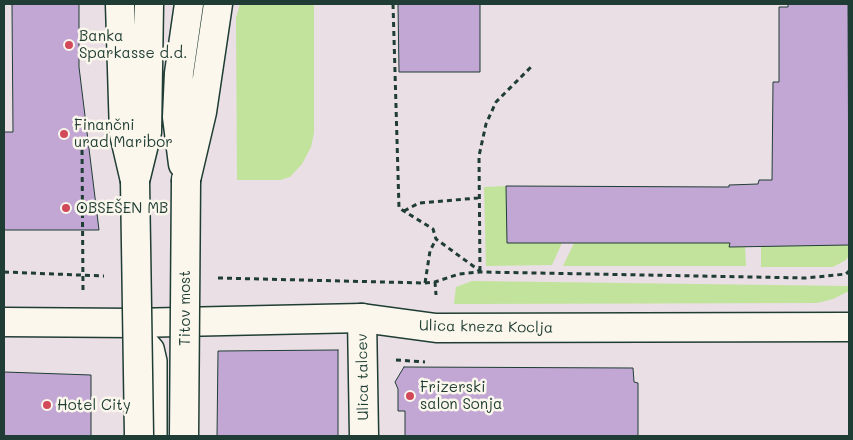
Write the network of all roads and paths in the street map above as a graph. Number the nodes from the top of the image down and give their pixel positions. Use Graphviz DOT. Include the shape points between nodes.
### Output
graph roads {
  1 [pos="120,4"];
  2 [pos="149,4"];
  3 [pos="189,4"];
  4 [pos="218,4"];
  5 [pos="393,4"];
  6 [pos="531,67"];
  7 [pos="82,145"];
  8 [pos="186,180"];
  9 [pos="136,181"];
  10 [pos="478,198"];
  11 [pos="404,212"];
  12 [pos="436,239"];
  13 [pos="849,271"];
  14 [pos="4,272"];
  15 [pos="480,272"];
  16 [pos="83,275"];
  17 [pos="112,276"];
  18 [pos="210,278"];
  19 [pos="425,282"];
  20 [pos="362,318"];
  21 [pos="4,322"];
  22 [pos="133,323"];
  23 [pos="849,327"];
  24 [pos="139,436"];
  25 [pos="157,436"];
  26 [pos="184,436"];
  27 [pos="364,436"];
  1 -- 9 [label="main road" via="124,134"];
  2 -- 9 [label="main road" via="147,132"];
  3 -- 8 [label="main road" via="179,73 177,117"];
  4 -- 8 [label="main road" via="202,112"];
  5 -- 11 [label="path" via="397,187 399,208"];
  6 -- 10 [label="path" via="496,102 486,124 479,156"];
  7 -- 16 [label="path"];
  8 -- 26 [label="main road, Titov most, bridge"];
  9 -- 24 [label="main road, bridge"];
  10 -- 11 [label="path" via="419,203"];
  10 -- 15 [label="path"];
  11 -- 12 [label="path" via="433,229"];
  12 -- 15 [label="path"];
  12 -- 19 [label="path" via="430,251"];
  13 -- 15 [label="path" via="806,278"];
  14 -- 16 [label="path"];
  15 -- 19 [label="path"];
  16 -- 17 [label="path"];
  18 -- 19 [label="path"];
  20 -- 22 [label="main road, Ulica kneza Koclja"];
  20 -- 23 [label="main road, Ulica kneza Koclja" via="436,328"];
  20 -- 27 [label="main road, Ulica talcev"];
  21 -- 22 [label="main road, Ulica kneza Koclja"];
  22 -- 25 [label="lane" via="150,342 155,354"];
}
